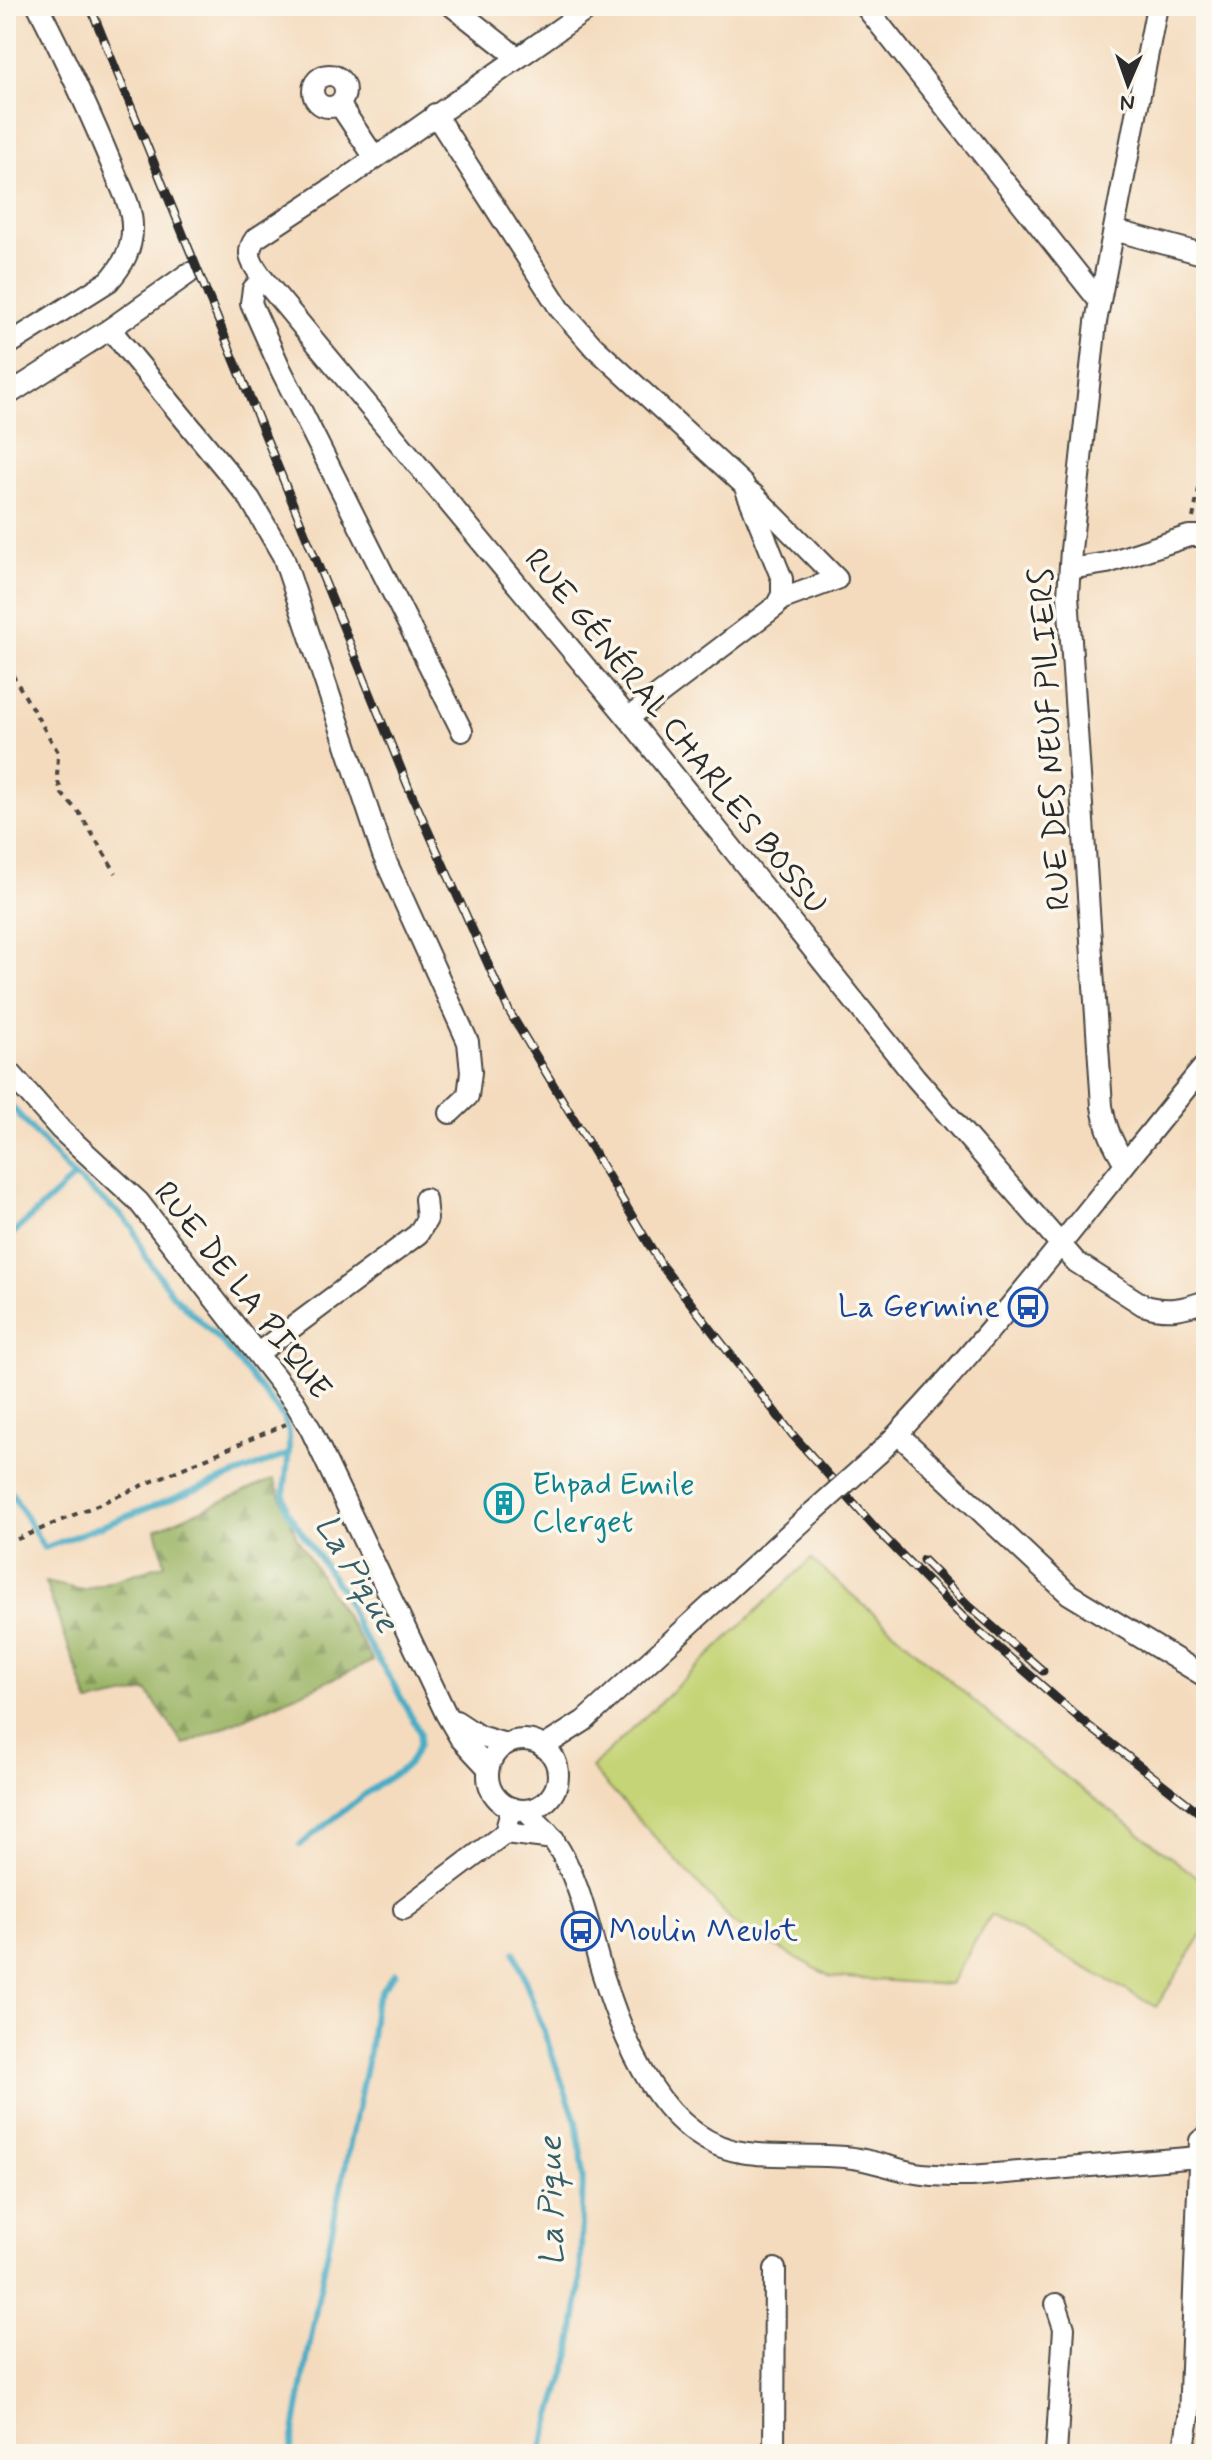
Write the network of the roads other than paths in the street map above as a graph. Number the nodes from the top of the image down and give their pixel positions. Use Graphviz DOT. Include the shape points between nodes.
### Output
graph roads {
  1 [pos="38,6"];
  2 [pos="452,6"];
  3 [pos="592,6"];
  4 [pos="865,6"];
  5 [pos="1157,6"];
  6 [pos="517,57"];
  7 [pos="339,104"];
  8 [pos="435,114"];
  9 [pos="375,158"];
  10 [pos="1114,230"];
  11 [pos="1206,255"];
  12 [pos="189,273"];
  13 [pos="263,279"];
  14 [pos="1100,302"];
  15 [pos="110,329"];
  16 [pos="6,346"];
  17 [pos="6,396"];
  18 [pos="744,485"];
  19 [pos="1197,536"];
  20 [pos="1070,569"];
  21 [pos="780,600"];
  22 [pos="628,718"];
  23 [pos="462,731"];
  24 [pos="1206,1064"];
  25 [pos="6,1068"];
  26 [pos="450,1113"];
  27 [pos="1125,1163"];
  28 [pos="425,1199"];
  29 [pos="1062,1246"];
  30 [pos="1206,1301"];
  31 [pos="258,1353"];
  32 [pos="898,1434"];
  33 [pos="1206,1677"];
  34 [pos="446,1714"];
  35 [pos="584,1721"];
  36 [pos="506,1744"];
  37 [pos="543,1747"];
  38 [pos="488,1768"];
  39 [pos="558,1773"];
  40 [pos="549,1798"];
  41 [pos="518,1809"];
  42 [pos="505,1833"];
  43 [pos="554,1839"];
  44 [pos="404,1909"];
  45 [pos="1201,2145"];
  46 [pos="775,2269"];
  47 [pos="1056,2304"];
  48 [pos="1198,2417"];
  49 [pos="774,2454"];
  50 [pos="1056,2454"];
  51 [pos="1183,2454"];
  1 -- 16 [label="street" via="82,93 127,203 131,243 109,281"];
  2 -- 6 [label="street"];
  3 -- 6 [label="street"];
  4 -- 14 [label="street"];
  5 -- 10 [label="street, RUE DES NEUF PILIERS"];
  6 -- 8 [label="street"];
  7 -- 9 [label="street"];
  8 -- 9 [label="street"];
  8 -- 18 [label="street" via="560,309"];
  9 -- 13 [label="street, RUE GÉNÉRAL CHARLES BOSSU" via="255,239 249,251"];
  10 -- 11 [label="street"];
  10 -- 14 [label="street, RUE DES NEUF PILIERS"];
  12 -- 15 [label="street"];
  13 -- 22 [label="street, RUE GÉNÉRAL CHARLES BOSSU"];
  13 -- 23 [label="street" via="253,289 251,303"];
  14 -- 20 [label="street, RUE DES NEUF PILIERS"];
  15 -- 17 [label="street"];
  15 -- 26 [label="street" via="250,499 283,556 383,855 468,1042 468,1096"];
  18 -- 21 [label="street" via="781,574"];
  18 -- 21 [label="street" via="837,579"];
  19 -- 20 [label="street"];
  20 -- 27 [label="street, RUE DES NEUF PILIERS" via="1102,1106 1104,1122"];
  21 -- 22 [label="street"];
  22 -- 29 [label="street, RUE GÉNÉRAL CHARLES BOSSU" via="915,1077"];
  24 -- 27 [label="street"];
  25 -- 31 [label="street, RUE DE LA PIQUE" via="61,1130 138,1201"];
  27 -- 29 [label="street"];
  28 -- 31 [label="street" via="427,1219 418,1234"];
  29 -- 30 [label="street, RUE GÉNÉRAL CHARLES BOSSU" via="1076,1262 1143,1305 1180,1310"];
  29 -- 32 [label="street"];
  31 -- 34 [label="street, RUE DE LA PIQUE" via="311,1430"];
  32 -- 33 [label="street" via="1069,1594"];
  32 -- 35 [label="street, bridge"];
  34 -- 36 [label="street" via="479,1736"];
  34 -- 38 [label="street, RUE DE LA PIQUE"];
  35 -- 37 [label="street"];
  35 -- 39 [label="street"];
  36 -- 37 [label="street" via="525,1740"];
  36 -- 38 [label="street"];
  37 -- 39 [label="street"];
  38 -- 41 [label="street" via="495,1797"];
  39 -- 40 [label="street"];
  40 -- 41 [label="street" via="534,1808"];
  40 -- 43 [label="street"];
  41 -- 42 [label="street"];
  41 -- 43 [label="street"];
  42 -- 43 [label="street"];
  42 -- 44 [label="street"];
  43 -- 45 [label="street" via="580,1895 614,2011 635,2057 672,2111 713,2143 746,2153 846,2157 940,2176"];
  45 -- 48 [label="street"];
  46 -- 49 [label="street"];
  47 -- 50 [label="street" via="1064,2328"];
  48 -- 51 [label="street"];
}
